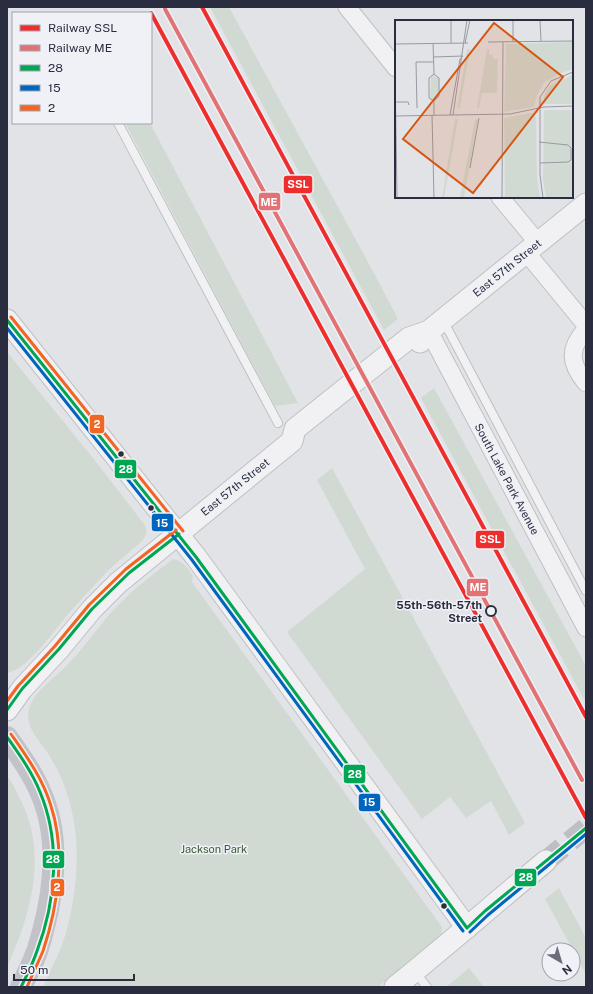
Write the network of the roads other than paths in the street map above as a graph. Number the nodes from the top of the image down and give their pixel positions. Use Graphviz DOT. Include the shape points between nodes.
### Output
graph roads {
  1 [pos="346,7"];
  2 [pos="395,67"];
  3 [pos="119,124"];
  4 [pos="501,198"];
  5 [pos="586,204"];
  6 [pos="532,248"];
  7 [pos="7,320"];
  8 [pos="436,325"];
  9 [pos="586,325"];
  10 [pos="586,329"];
  11 [pos="586,383"];
  12 [pos="278,423"];
  13 [pos="179,534"];
  14 [pos="586,591"];
  15 [pos="586,628"];
  16 [pos="7,710"];
  17 [pos="7,737"];
  18 [pos="546,861"];
  19 [pos="467,928"];
  20 [pos="420,979"];
  21 [pos="21,987"];
  22 [pos="395,987"];
  1 -- 2 [label="street"];
  3 -- 12 [label="lane"];
  4 -- 6 [label="street"];
  5 -- 6 [label="street, East 57th Street"];
  6 -- 8 [label="street, East 57th Street"];
  6 -- 9 [label="street"];
  7 -- 13 [label="street"];
  8 -- 13 [label="street, East 57th Street" via="409,338 295,429 292,441"];
  8 -- 14 [label="lane"];
  8 -- 15 [label="street, South Lake Park Avenue"];
  10 -- 11 [label="street" via="574,347 573,356 574,365"];
  13 -- 16 [label="street, East 57th Street" via="129,573 100,601 22,689"];
  13 -- 19 [label="street"];
  17 -- 21 [label="main road" via="40,791 48,813 53,849 53,878 47,917 37,953"];
  18 -- 19 [label="street"];
  19 -- 20 [label="street"];
  20 -- 22 [label="street"];
}
